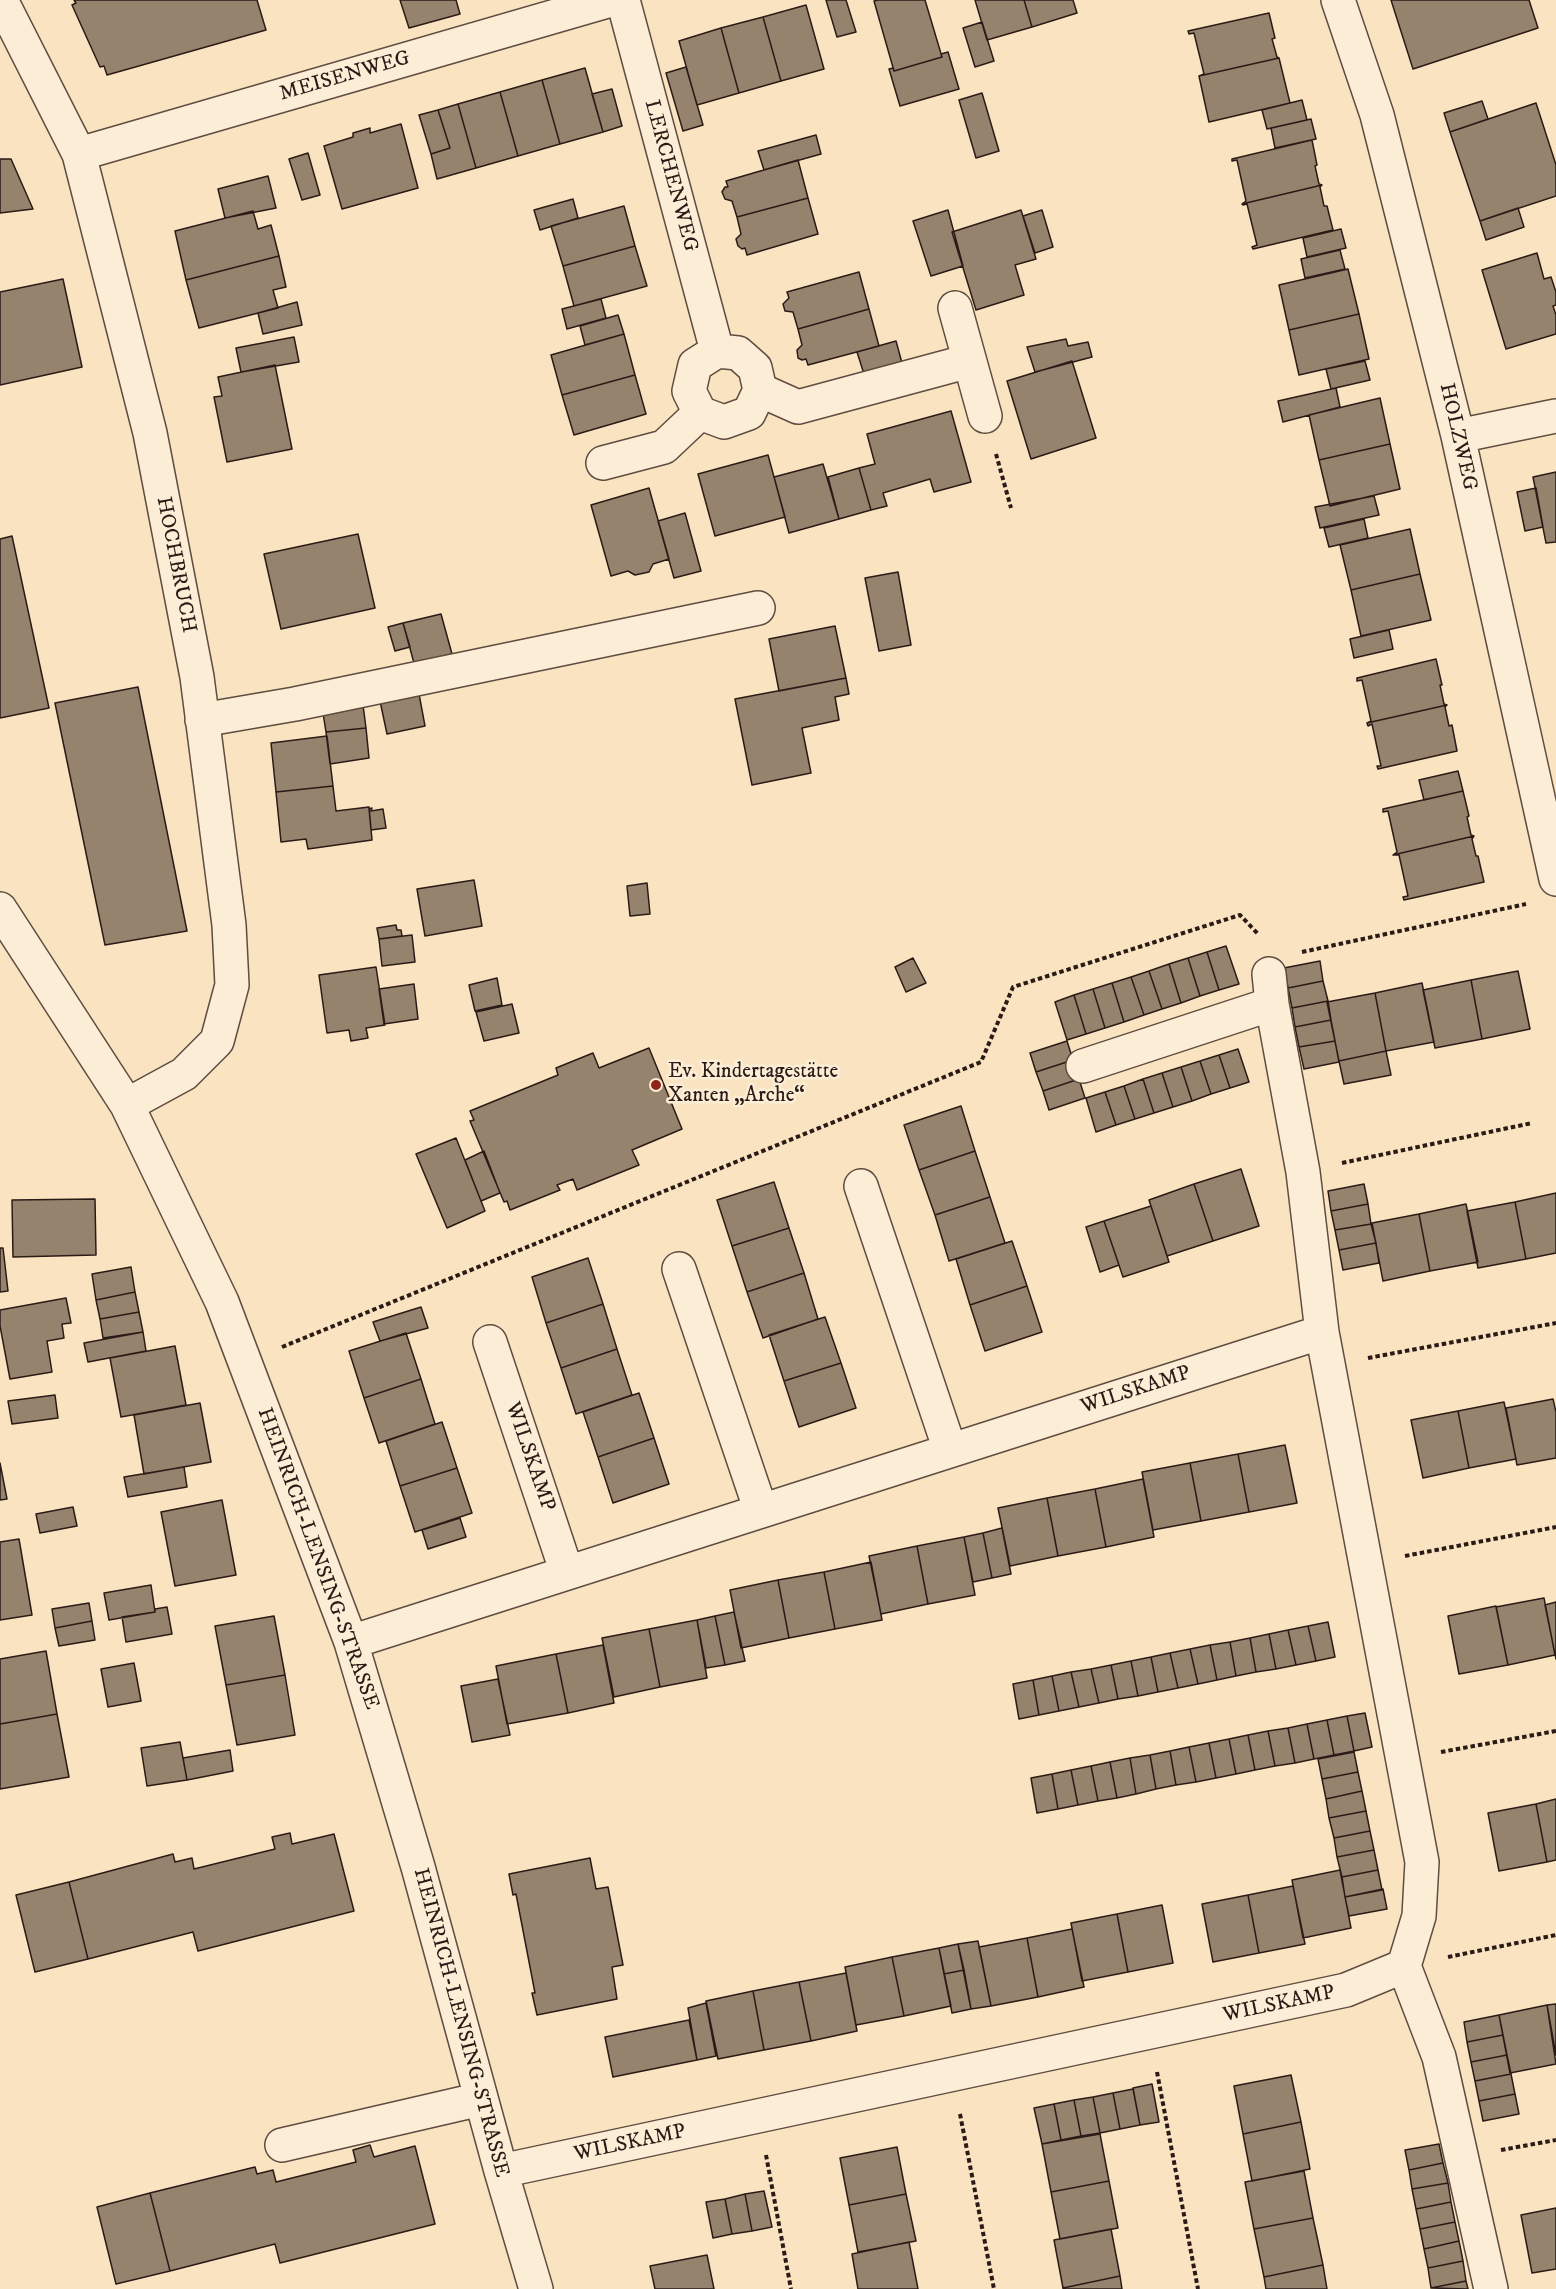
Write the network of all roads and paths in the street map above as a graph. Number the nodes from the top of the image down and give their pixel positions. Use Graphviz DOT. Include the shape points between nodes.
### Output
graph roads {
  1 [pos="1,0"];
  2 [pos="611,0"];
  3 [pos="623,0"];
  4 [pos="1338,0"];
  5 [pos="78,154"];
  6 [pos="955,308"];
  7 [pos="717,351"];
  8 [pos="969,361"];
  9 [pos="760,390"];
  10 [pos="700,413"];
  11 [pos="985,416"];
  12 [pos="1556,416"];
  13 [pos="1458,436"];
  14 [pos="603,464"];
  15 [pos="1011,508"];
  16 [pos="758,608"];
  17 [pos="202,720"];
  18 [pos="1556,879"];
  19 [pos="1528,904"];
  20 [pos="0,909"];
  21 [pos="1274,978"];
  22 [pos="1083,1066"];
  23 [pos="127,1105"];
  24 [pos="1532,1123"];
  25 [pos="1303,1172"];
  26 [pos="861,1186"];
  27 [pos="679,1269"];
  28 [pos="1556,1323"];
  29 [pos="1323,1332"];
  30 [pos="490,1342"];
  31 [pos="246,1362"];
  32 [pos="1329,1365"];
  33 [pos="950,1450"];
  34 [pos="760,1511"];
  35 [pos="1556,1527"];
  36 [pos="1366,1563"];
  37 [pos="567,1573"];
  38 [pos="351,1642"];
  39 [pos="1556,1731"];
  40 [pos="1402,1760"];
  41 [pos="1556,1935"];
  42 [pos="1404,1966"];
  43 [pos="1150,2032"];
  44 [pos="952,2075"];
  45 [pos="481,2099"];
  46 [pos="759,2116"];
  47 [pos="1556,2140"];
  48 [pos="282,2145"];
  49 [pos="1462,2158"];
  50 [pos="501,2171"];
  51 [pos="536,2289"];
  52 [pos="791,2289"];
  53 [pos="994,2289"];
  54 [pos="1198,2289"];
  55 [pos="1491,2289"];
  1 -- 5 [label="street, HOCHBRUCH"];
  2 -- 5 [label="street, MEISENWEG"];
  3 -- 7 [label="street, LERCHENWEG"];
  4 -- 13 [label="street, HOLZWEG" via="1377,115"];
  5 -- 17 [label="street, HOCHBRUCH" via="150,433"];
  6 -- 8 [label="street"];
  7 -- 9 [label="street" via="738,353 755,368"];
  7 -- 10 [label="street" via="695,365 689,391"];
  8 -- 9 [label="street" via="798,407"];
  8 -- 11 [label="street"];
  9 -- 10 [label="street" via="749,413 724,422"];
  10 -- 14 [label="street" via="664,447"];
  11 -- 15 [label="path"];
  12 -- 13 [label="street"];
  13 -- 18 [label="street, HOLZWEG"];
  16 -- 17 [label="street"];
  17 -- 23 [label="street, HOCHBRUCH" via="230,925 232,985 217,1041 184,1074"];
  19 -- 21 [label="path"];
  20 -- 23 [label="street, HEINRICH-LENSING-STRASSE"];
  21 -- 22 [label="street"];
  21 -- 25 [label="street"];
  21 -- 31 [label="path" via="1240,915 1012,987 981,1062"];
  23 -- 31 [label="street, HEINRICH-LENSING-STRASSE" via="222,1302"];
  24 -- 25 [label="path"];
  25 -- 29 [label="street"];
  26 -- 33 [label="street"];
  27 -- 34 [label="street"];
  28 -- 32 [label="path"];
  29 -- 32 [label="street"];
  29 -- 33 [label="street, WILSKAMP"];
  30 -- 37 [label="street, WILSKAMP"];
  31 -- 38 [label="street, HEINRICH-LENSING-STRASSE"];
  32 -- 36 [label="street"];
  33 -- 34 [label="street, WILSKAMP"];
  34 -- 37 [label="street, WILSKAMP"];
  35 -- 36 [label="path"];
  36 -- 40 [label="street"];
  37 -- 38 [label="street, WILSKAMP"];
  38 -- 45 [label="street, HEINRICH-LENSING-STRASSE"];
  39 -- 40 [label="path"];
  40 -- 42 [label="street" via="1422,1862 1419,1916"];
  41 -- 42 [label="path"];
  42 -- 43 [label="street, WILSKAMP" via="1346,1990"];
  42 -- 49 [label="street" via="1439,2057"];
  43 -- 44 [label="street, WILSKAMP"];
  43 -- 54 [label="path"];
  44 -- 46 [label="street, WILSKAMP"];
  44 -- 53 [label="path"];
  45 -- 48 [label="street"];
  45 -- 50 [label="street, HEINRICH-LENSING-STRASSE"];
  46 -- 50 [label="street, WILSKAMP"];
  46 -- 52 [label="path"];
  47 -- 49 [label="path"];
  49 -- 55 [label="street"];
  50 -- 51 [label="street, HEINRICH-LENSING-STRASSE"];
}
